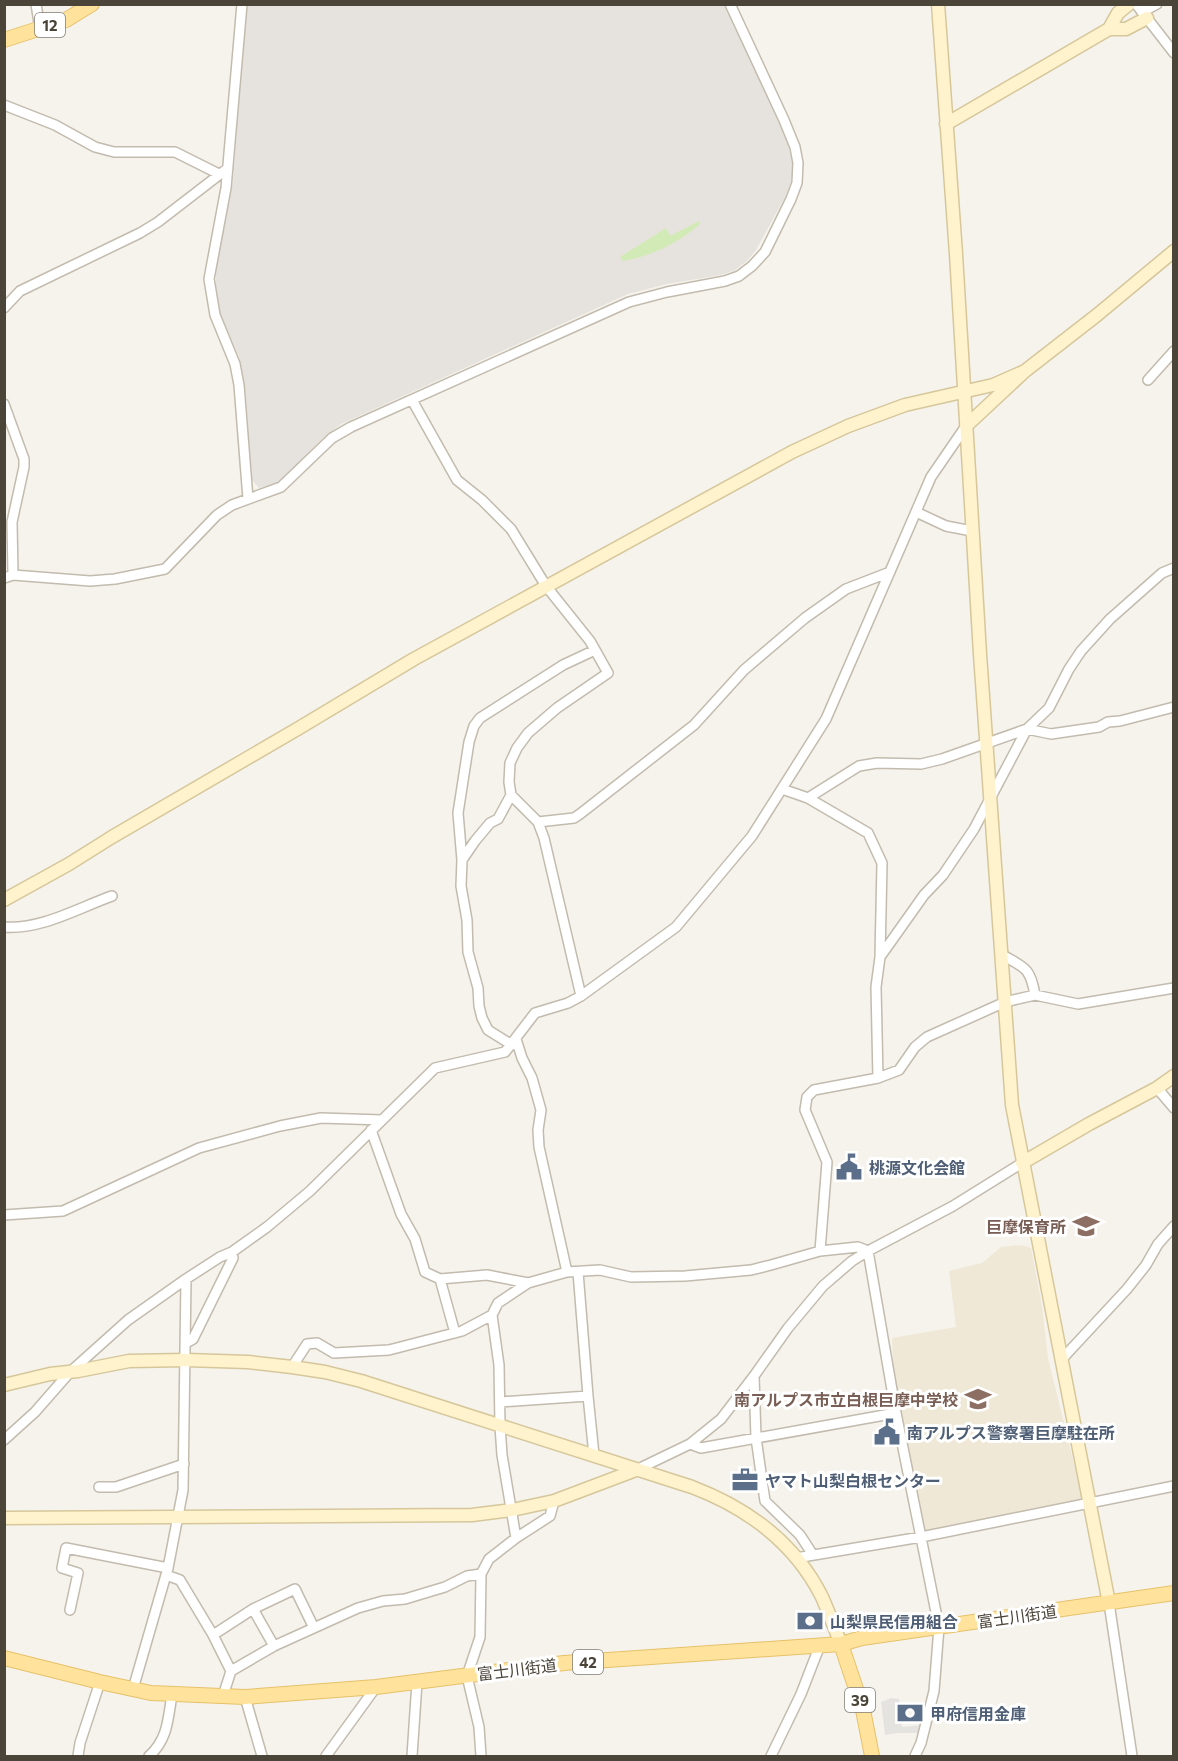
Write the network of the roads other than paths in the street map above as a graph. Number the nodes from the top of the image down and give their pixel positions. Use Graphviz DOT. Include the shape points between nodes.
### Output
graph roads {
  1 [pos="36,4"];
  2 [pos="92,4"];
  3 [pos="242,4"];
  4 [pos="730,4"];
  5 [pos="938,4"];
  6 [pos="1129,4"];
  7 [pos="1157,4"];
  8 [pos="1142,12"];
  9 [pos="40,29"];
  10 [pos="1108,29"];
  11 [pos="4,40"];
  12 [pos="1173,53"];
  13 [pos="4,105"];
  14 [pos="946,124"];
  15 [pos="228,168"];
  16 [pos="219,174"];
  17 [pos="1173,251"];
  18 [pos="4,308"];
  19 [pos="1173,351"];
  20 [pos="1025,370"];
  21 [pos="1148,380"];
  22 [pos="964,391"];
  23 [pos="412,400"];
  24 [pos="4,404"];
  25 [pos="966,426"];
  26 [pos="248,499"];
  27 [pos="915,512"];
  28 [pos="972,531"];
  29 [pos="1173,568"];
  30 [pos="890,572"];
  31 [pos="9,576"];
  32 [pos="546,586"];
  33 [pos="595,650"];
  34 [pos="1173,707"];
  35 [pos="1027,729"];
  36 [pos="986,744"];
  37 [pos="782,789"];
  38 [pos="511,795"];
  39 [pos="808,798"];
  40 [pos="990,801"];
  41 [pos="538,822"];
  42 [pos="462,860"];
  43 [pos="112,896"];
  44 [pos="4,900"];
  45 [pos="4,927"];
  46 [pos="1001,954"];
  47 [pos="880,957"];
  48 [pos="1173,988"];
  49 [pos="1035,995"];
  50 [pos="581,996"];
  51 [pos="1005,1002"];
  52 [pos="514,1042"];
  53 [pos="1173,1076"];
  54 [pos="878,1078"];
  55 [pos="1157,1088"];
  56 [pos="1173,1108"];
  57 [pos="382,1120"];
  58 [pos="371,1130"];
  59 [pos="1022,1163"];
  60 [pos="4,1215"];
  61 [pos="1173,1226"];
  62 [pos="820,1251"];
  63 [pos="867,1251"];
  64 [pos="232,1252"];
  65 [pos="567,1272"];
  66 [pos="578,1272"];
  67 [pos="186,1279"];
  68 [pos="440,1279"];
  69 [pos="528,1283"];
  70 [pos="492,1314"];
  71 [pos="455,1333"];
  72 [pos="186,1343"];
  73 [pos="1062,1359"];
  74 [pos="186,1360"];
  75 [pos="292,1367"];
  76 [pos="70,1372"];
  77 [pos="754,1376"];
  78 [pos="4,1385"];
  79 [pos="588,1396"];
  80 [pos="500,1402"];
  81 [pos="896,1413"];
  82 [pos="500,1426"];
  83 [pos="756,1438"];
  84 [pos="4,1440"];
  85 [pos="690,1444"];
  86 [pos="594,1455"];
  87 [pos="184,1464"];
  88 [pos="636,1470"];
  89 [pos="1173,1486"];
  90 [pos="99,1487"];
  91 [pos="554,1501"];
  92 [pos="1091,1503"];
  93 [pos="512,1510"];
  94 [pos="179,1516"];
  95 [pos="4,1518"];
  96 [pos="921,1537"];
  97 [pos="516,1538"];
  98 [pos="813,1555"];
  99 [pos="796,1558"];
  100 [pos="167,1571"];
  101 [pos="482,1574"];
  102 [pos="1173,1593"];
  103 [pos="1109,1602"];
  104 [pos="253,1609"];
  105 [pos="70,1610"];
  106 [pos="939,1627"];
  107 [pos="314,1628"];
  108 [pos="213,1635"];
  109 [pos="841,1644"];
  110 [pos="820,1645"];
  111 [pos="274,1646"];
  112 [pos="4,1658"];
  113 [pos="231,1671"];
  114 [pos="467,1676"];
  115 [pos="100,1682"];
  116 [pos="417,1682"];
  117 [pos="376,1687"];
  118 [pos="133,1689"];
  119 [pos="172,1694"];
  120 [pos="223,1696"];
  121 [pos="245,1697"];
  122 [pos="78,1756"];
  123 [pos="149,1756"];
  124 [pos="262,1756"];
  125 [pos="326,1756"];
  126 [pos="412,1756"];
  127 [pos="481,1756"];
  128 [pos="771,1756"];
  129 [pos="864,1756"];
  130 [pos="872,1756"];
  131 [pos="915,1756"];
  132 [pos="1132,1756"];
  1 -- 9 [label="street"];
  2 -- 9 [label="main road, 12" via="66,20"];
  3 -- 15 [label="street"];
  4 -- 23 [label="street" via="784,120 798,164 791,199 765,252 752,267 725,282 629,302"];
  5 -- 14 [label="street"];
  6 -- 10 [label="street"];
  7 -- 8 [label="street"];
  8 -- 10 [label="street" via="1126,29"];
  8 -- 12 [label="street"];
  9 -- 11 [label="main road, 12"];
  10 -- 14 [label="street"];
  13 -- 16 [label="street" via="55,124 95,147 114,152 175,152"];
  14 -- 22 [label="street"];
  15 -- 16 [label="street"];
  15 -- 26 [label="street" via="209,279 215,315 235,364 239,386"];
  16 -- 18 [label="street" via="158,222 20,291"];
  17 -- 20 [label="street"];
  19 -- 21 [label="street"];
  20 -- 22 [label="street" via="993,385"];
  20 -- 25 [label="street"];
  22 -- 25 [label="street"];
  22 -- 32 [label="street" via="905,405 792,452"];
  23 -- 26 [label="street" via="332,438 281,487"];
  23 -- 32 [label="street" via="457,480 511,529"];
  24 -- 31 [label="street" via="24,459 12,522"];
  25 -- 27 [label="street" via="931,477"];
  25 -- 28 [label="street"];
  26 -- 31 [label="street" via="217,514 165,569 90,581"];
  27 -- 28 [label="street" via="946,526"];
  27 -- 30 [label="street"];
  28 -- 36 [label="street"];
  29 -- 35 [label="street" via="1162,573 1100,628 1069,669 1049,708"];
  30 -- 37 [label="street" via="826,719"];
  30 -- 41 [label="street" via="846,589 806,618 744,670 694,725 580,814"];
  32 -- 33 [label="street"];
  32 -- 44 [label="street" via="414,659"];
  33 -- 38 [label="street" via="608,673 528,733 510,763"];
  33 -- 42 [label="street" via="563,665 480,718 474,726 458,813"];
  34 -- 35 [label="street" via="1108,722 1099,728 1051,734"];
  35 -- 36 [label="street"];
  35 -- 40 [label="street"];
  36 -- 39 [label="street" via="921,764 859,766"];
  36 -- 40 [label="street"];
  37 -- 39 [label="street"];
  37 -- 50 [label="street" via="752,836 676,927"];
  38 -- 41 [label="street"];
  38 -- 42 [label="street" via="498,819 490,823"];
  39 -- 47 [label="street" via="868,833 882,863"];
  40 -- 46 [label="street"];
  40 -- 47 [label="street" via="943,875"];
  41 -- 50 [label="street"];
  42 -- 52 [label="street" via="468,952 482,1018 488,1030"];
  43 -- 45 [label="street" via="29,926"];
  46 -- 49 [label="street" via="1026,969 1032,977"];
  46 -- 51 [label="street"];
  47 -- 54 [label="street" via="876,987"];
  48 -- 49 [label="street" via="1078,1004"];
  49 -- 51 [label="street"];
  50 -- 52 [label="street" via="535,1013"];
  51 -- 54 [label="street" via="927,1037 899,1071"];
  51 -- 59 [label="street" via="1012,1105"];
  52 -- 57 [label="street" via="505,1052 435,1068"];
  52 -- 65 [label="street" via="541,1110 539,1147"];
  53 -- 55 [label="street"];
  54 -- 62 [label="street" via="814,1090 807,1097 805,1110 827,1162"];
  55 -- 56 [label="street"];
  55 -- 59 [label="street"];
  57 -- 58 [label="street"];
  57 -- 60 [label="street" via="321,1118 280,1126 199,1148 63,1211"];
  58 -- 64 [label="street" via="310,1191"];
  58 -- 68 [label="street" via="425,1272"];
  59 -- 63 [label="street" via="953,1206"];
  59 -- 73 [label="street"];
  61 -- 73 [label="street" via="1127,1289"];
  62 -- 63 [label="street" via="858,1247"];
  62 -- 66 [label="street" via="750,1270 694,1275 631,1277 600,1270"];
  63 -- 77 [label="street" via="823,1286"];
  63 -- 81 [label="street"];
  64 -- 67 [label="street"];
  64 -- 72 [label="street" via="233,1258 193,1339"];
  65 -- 66 [label="street"];
  65 -- 69 [label="street"];
  66 -- 79 [label="street"];
  67 -- 72 [label="street"];
  67 -- 76 [label="street" via="128,1320"];
  68 -- 69 [label="street" via="487,1275"];
  68 -- 71 [label="street"];
  69 -- 70 [label="street" via="498,1303"];
  70 -- 71 [label="street"];
  70 -- 80 [label="street"];
  71 -- 75 [label="street" via="389,1350 362,1352 334,1353 317,1342 306,1344"];
  72 -- 74 [label="street"];
  73 -- 92 [label="street"];
  74 -- 75 [label="street"];
  74 -- 76 [label="street" via="129,1361"];
  74 -- 87 [label="street"];
  75 -- 82 [label="street" via="361,1381"];
  76 -- 78 [label="street"];
  76 -- 84 [label="street"];
  77 -- 83 [label="street"];
  77 -- 85 [label="street" via="721,1419"];
  79 -- 80 [label="street"];
  79 -- 86 [label="street"];
  80 -- 82 [label="street"];
  81 -- 83 [label="street"];
  81 -- 96 [label="street"];
  82 -- 86 [label="street"];
  82 -- 93 [label="street"];
  83 -- 85 [label="street" via="701,1448"];
  83 -- 98 [label="street" via="765,1501 800,1535"];
  85 -- 88 [label="street"];
  86 -- 88 [label="street"];
  87 -- 90 [label="street" via="116,1486"];
  87 -- 94 [label="street"];
  88 -- 91 [label="street"];
  88 -- 99 [label="street" via="730,1503 772,1533"];
  89 -- 92 [label="street"];
  91 -- 93 [label="street"];
  91 -- 97 [label="street" via="550,1516"];
  92 -- 96 [label="street"];
  92 -- 103 [label="street"];
  93 -- 94 [label="street" via="472,1515"];
  93 -- 97 [label="street"];
  94 -- 95 [label="street"];
  94 -- 100 [label="street"];
  96 -- 98 [label="street"];
  96 -- 106 [label="street"];
  97 -- 101 [label="street" via="489,1559"];
  98 -- 99 [label="street"];
  99 -- 109 [label="street" via="821,1596"];
  100 -- 105 [label="street" via="66,1548 62,1568 78,1573"];
  100 -- 108 [label="street" via="180,1580"];
  100 -- 118 [label="street"];
  101 -- 107 [label="street" via="405,1599 358,1608"];
  101 -- 114 [label="street" via="480,1637"];
  102 -- 103 [label="main road, 富士川街道 / 42"];
  103 -- 106 [label="main road, 富士川街道 / 42"];
  103 -- 132 [label="street"];
  104 -- 107 [label="street" via="295,1589"];
  104 -- 108 [label="street"];
  104 -- 111 [label="street"];
  106 -- 109 [label="main road, 富士川街道 / 42"];
  106 -- 131 [label="street" via="934,1691"];
  107 -- 111 [label="street"];
  108 -- 113 [label="street"];
  109 -- 110 [label="main road, 富士川街道 / 42"];
  109 -- 129 [label="main road, 39"];
  109 -- 130 [label="main road, 39" via="863,1710"];
  110 -- 114 [label="main road, 富士川街道 / 42" via="564,1663"];
  110 -- 128 [label="street"];
  111 -- 113 [label="street"];
  112 -- 115 [label="main road, 富士川街道 / 42"];
  113 -- 120 [label="street"];
  114 -- 116 [label="main road, 富士川街道 / 42"];
  114 -- 127 [label="street" via="476,1707"];
  115 -- 118 [label="main road, 富士川街道 / 42"];
  115 -- 122 [label="street"];
  116 -- 117 [label="main road, 富士川街道 / 42"];
  116 -- 126 [label="street"];
  117 -- 121 [label="main road, 富士川街道 / 42"];
  117 -- 125 [label="street"];
  118 -- 119 [label="main road, 富士川街道 / 42"];
  119 -- 120 [label="main road, 富士川街道 / 42"];
  119 -- 123 [label="street" via="163,1739"];
  120 -- 121 [label="main road, 富士川街道 / 42"];
  121 -- 124 [label="street"];
}
